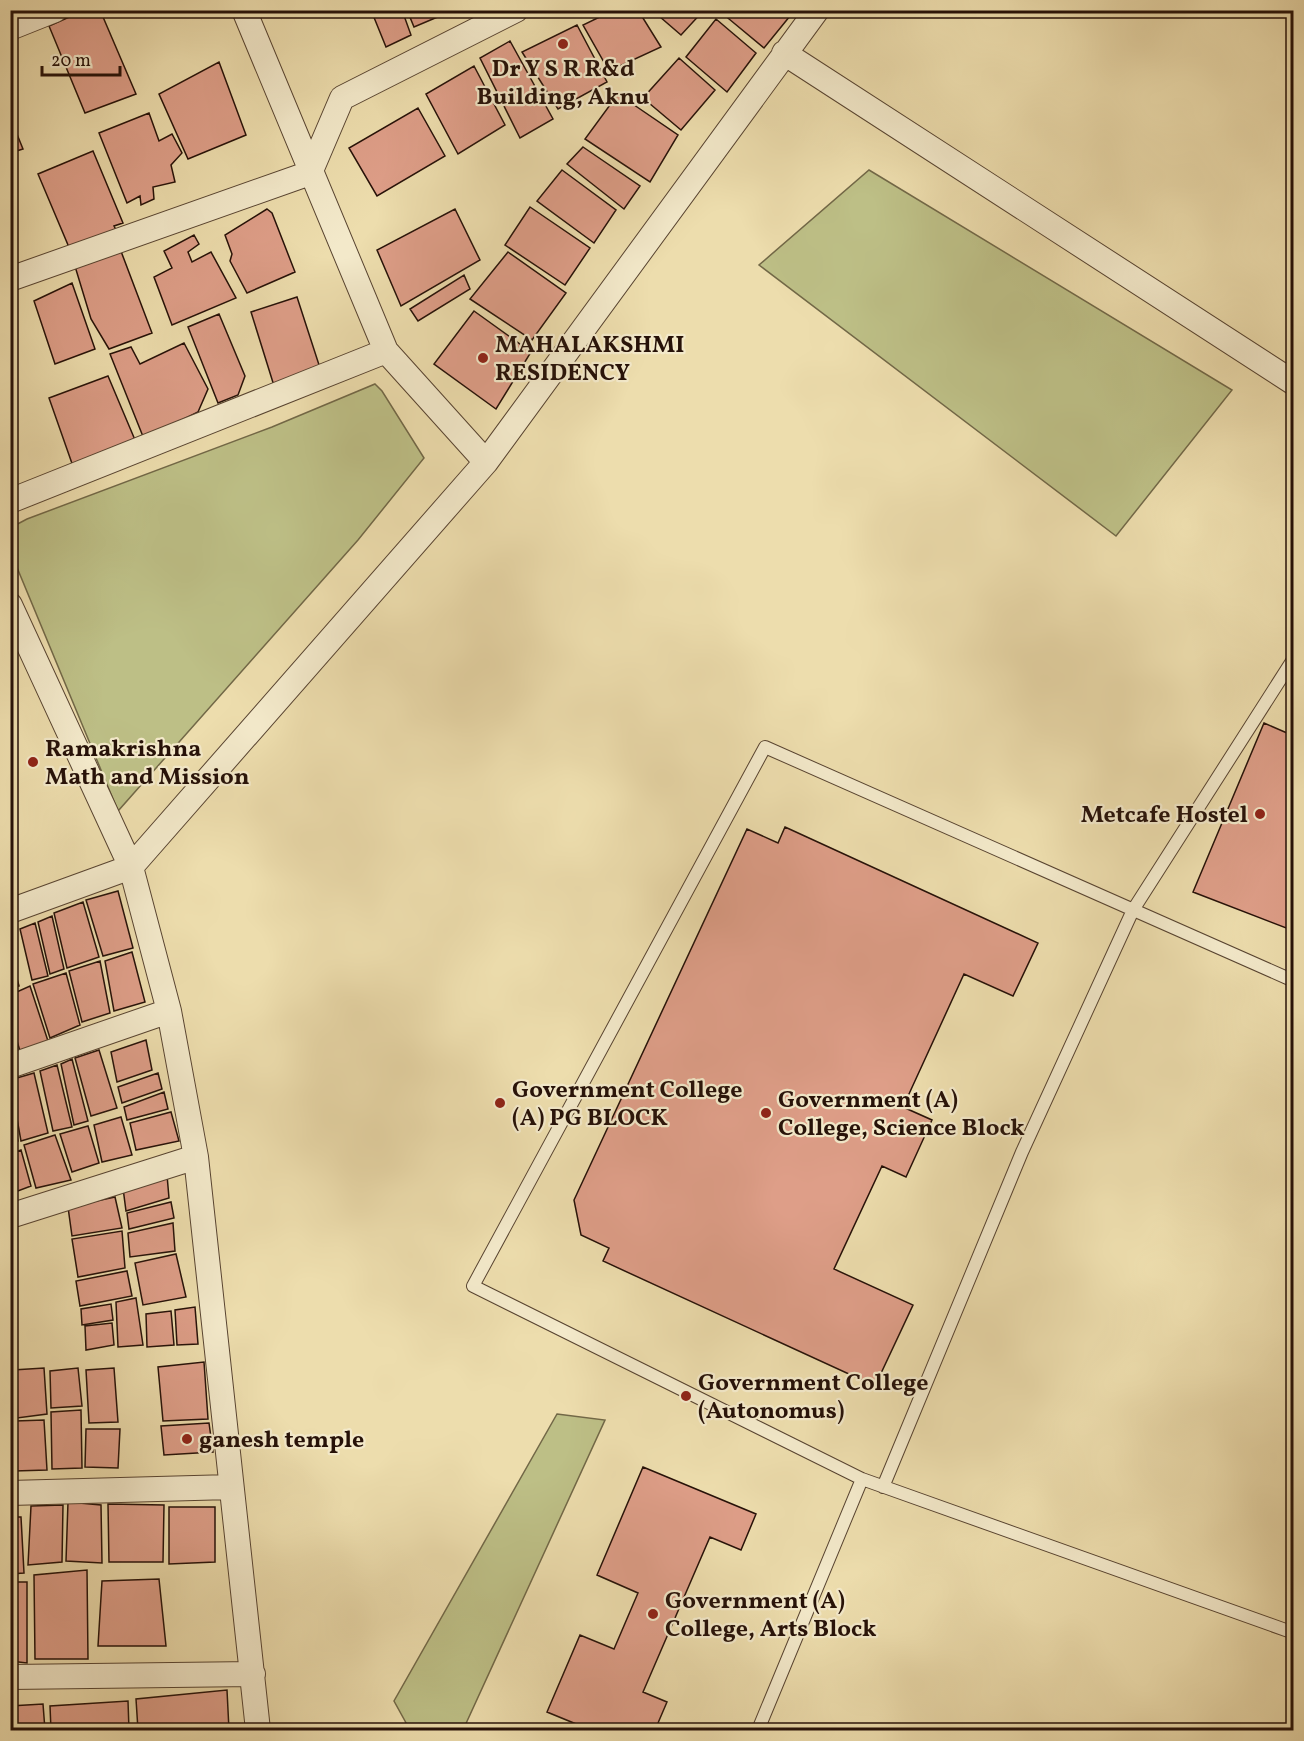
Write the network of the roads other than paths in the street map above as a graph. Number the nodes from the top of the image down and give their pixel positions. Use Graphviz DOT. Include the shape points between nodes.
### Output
graph roads {
  1 [pos="55,10"];
  2 [pos="243,10"];
  3 [pos="516,10"];
  4 [pos="817,10"];
  5 [pos="10,28"];
  6 [pos="784,53"];
  7 [pos="310,173"];
  8 [pos="10,279"];
  9 [pos="386,351"];
  10 [pos="1293,383"];
  11 [pos="486,462"];
  12 [pos="10,501"];
  13 [pos="10,605"];
  14 [pos="1293,658"];
  15 [pos="131,867"];
  16 [pos="1133,909"];
  17 [pos="10,911"];
  18 [pos="1293,981"];
  19 [pos="169,1011"];
  20 [pos="10,1066"];
  21 [pos="196,1157"];
  22 [pos="10,1216"];
  23 [pos="862,1479"];
  24 [pos="231,1487"];
  25 [pos="883,1487"];
  26 [pos="10,1493"];
  27 [pos="1293,1633"];
  28 [pos="253,1674"];
  29 [pos="10,1677"];
  30 [pos="258,1731"];
  31 [pos="758,1731"];
  1 -- 5 [label="street"];
  2 -- 7 [label="street"];
  3 -- 7 [label="street" via="342,98"];
  4 -- 6 [label="street"];
  6 -- 10 [label="street"];
  6 -- 11 [label="street"];
  7 -- 8 [label="street"];
  7 -- 9 [label="street"];
  9 -- 11 [label="street"];
  9 -- 12 [label="street"];
  11 -- 15 [label="street"];
  13 -- 15 [label="street"];
  14 -- 16 [label="lane"];
  15 -- 17 [label="street"];
  15 -- 19 [label="street"];
  16 -- 18 [label="lane"];
  16 -- 23 [label="lane" via="765,747 473,1286"];
  16 -- 25 [label="lane" via="1022,1152"];
  19 -- 20 [label="street"];
  19 -- 21 [label="street"];
  21 -- 22 [label="street"];
  21 -- 24 [label="street"];
  23 -- 25 [label="lane"];
  23 -- 31 [label="lane"];
  24 -- 26 [label="street"];
  24 -- 28 [label="street"];
  25 -- 27 [label="lane"];
  28 -- 29 [label="street"];
  28 -- 30 [label="street"];
}
